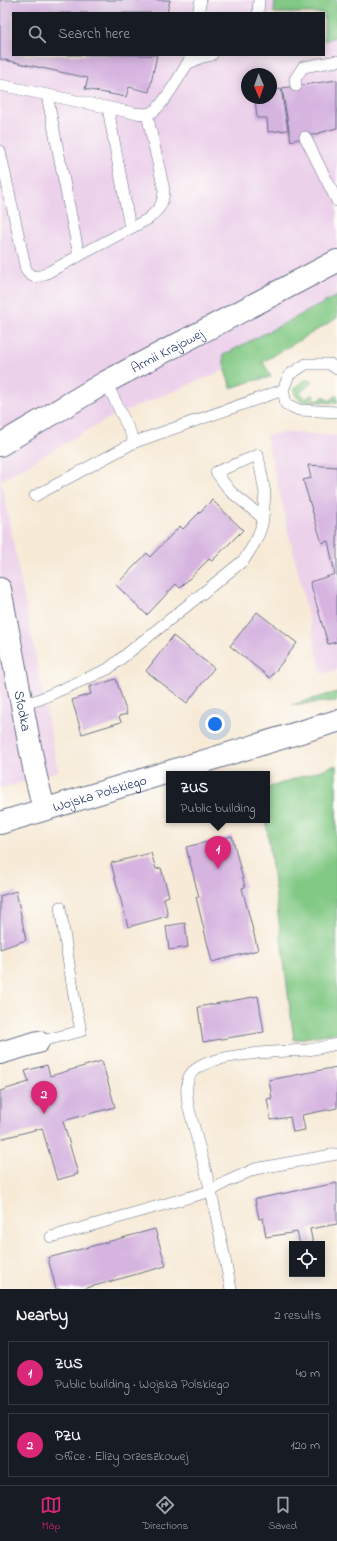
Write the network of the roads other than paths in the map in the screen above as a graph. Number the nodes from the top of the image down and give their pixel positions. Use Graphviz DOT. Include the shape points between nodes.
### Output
graph roads {
  1 [pos="201,0"];
  2 [pos="259,0"];
  3 [pos="198,12"];
  4 [pos="258,12"];
  5 [pos="207,56"];
  6 [pos="190,60"];
  7 [pos="337,61"];
  8 [pos="0,85"];
  9 [pos="296,86"];
  10 [pos="47,95"];
  11 [pos="108,108"];
  12 [pos="147,114"];
  13 [pos="305,138"];
  14 [pos="0,151"];
  15 [pos="337,201"];
  16 [pos="130,228"];
  17 [pos="78,256"];
  18 [pos="337,261"];
  19 [pos="337,369"];
  20 [pos="106,382"];
  21 [pos="283,390"];
  22 [pos="337,412"];
  23 [pos="134,442"];
  24 [pos="0,445"];
  25 [pos="35,496"];
  26 [pos="263,518"];
  27 [pos="0,589"];
  28 [pos="3,619"];
  29 [pos="21,704"];
  30 [pos="337,721"];
  31 [pos="171,771"];
  32 [pos="166,772"];
  33 [pos="44,809"];
  34 [pos="0,823"];
  35 [pos="60,907"];
  36 [pos="38,1042"];
  37 [pos="337,1044"];
  38 [pos="0,1053"];
  39 [pos="337,1154"];
  40 [pos="211,1191"];
  41 [pos="51,1237"];
  42 [pos="231,1289"];
  1 -- 3 [label="lane"];
  2 -- 4 [label="lane"];
  5 -- 6 [label="lane"];
  6 -- 12 [label="lane" via="156,109"];
  7 -- 9 [label="lane" via="303,68 295,79"];
  8 -- 10 [label="lane"];
  10 -- 11 [label="lane"];
  10 -- 17 [label="lane"];
  11 -- 12 [label="lane"];
  11 -- 16 [label="lane"];
  12 -- 16 [label="lane" via="164,199 160,208"];
  13 -- 15 [label="lane"];
  14 -- 17 [label="lane" via="26,270 30,275 37,277"];
  16 -- 17 [label="lane"];
  18 -- 20 [label="street, Armii Krajowej"];
  19 -- 21 [label="lane" via="330,364 306,364 289,375"];
  20 -- 23 [label="lane"];
  20 -- 24 [label="street, Armii Krajowej"];
  21 -- 22 [label="lane" via="286,404 299,410"];
  21 -- 23 [label="lane"];
  23 -- 25 [label="lane"];
  26 -- 26 [label="lane" via="265,493 258,455 216,472 230,491"];
  26 -- 29 [label="lane" via="254,545 244,560 108,669 38,700"];
  27 -- 28 [label="street, Słodka"];
  28 -- 29 [label="street, Słodka"];
  29 -- 33 [label="street, Słodka" via="34,773"];
  30 -- 31 [label="street, Wojska Polskiego"];
  32 -- 33 [label="street, Wojska Polskiego"];
  33 -- 34 [label="street, Wojska Polskiego"];
  35 -- 36 [label="lane" via="81,1031"];
  36 -- 38 [label="street"];
  37 -- 40 [label="lane" via="309,1050 272,1051 218,1060 201,1065 190,1076 188,1105"];
  39 -- 40 [label="lane" via="255,1169"];
  40 -- 41 [label="lane"];
  40 -- 42 [label="lane"];
}
